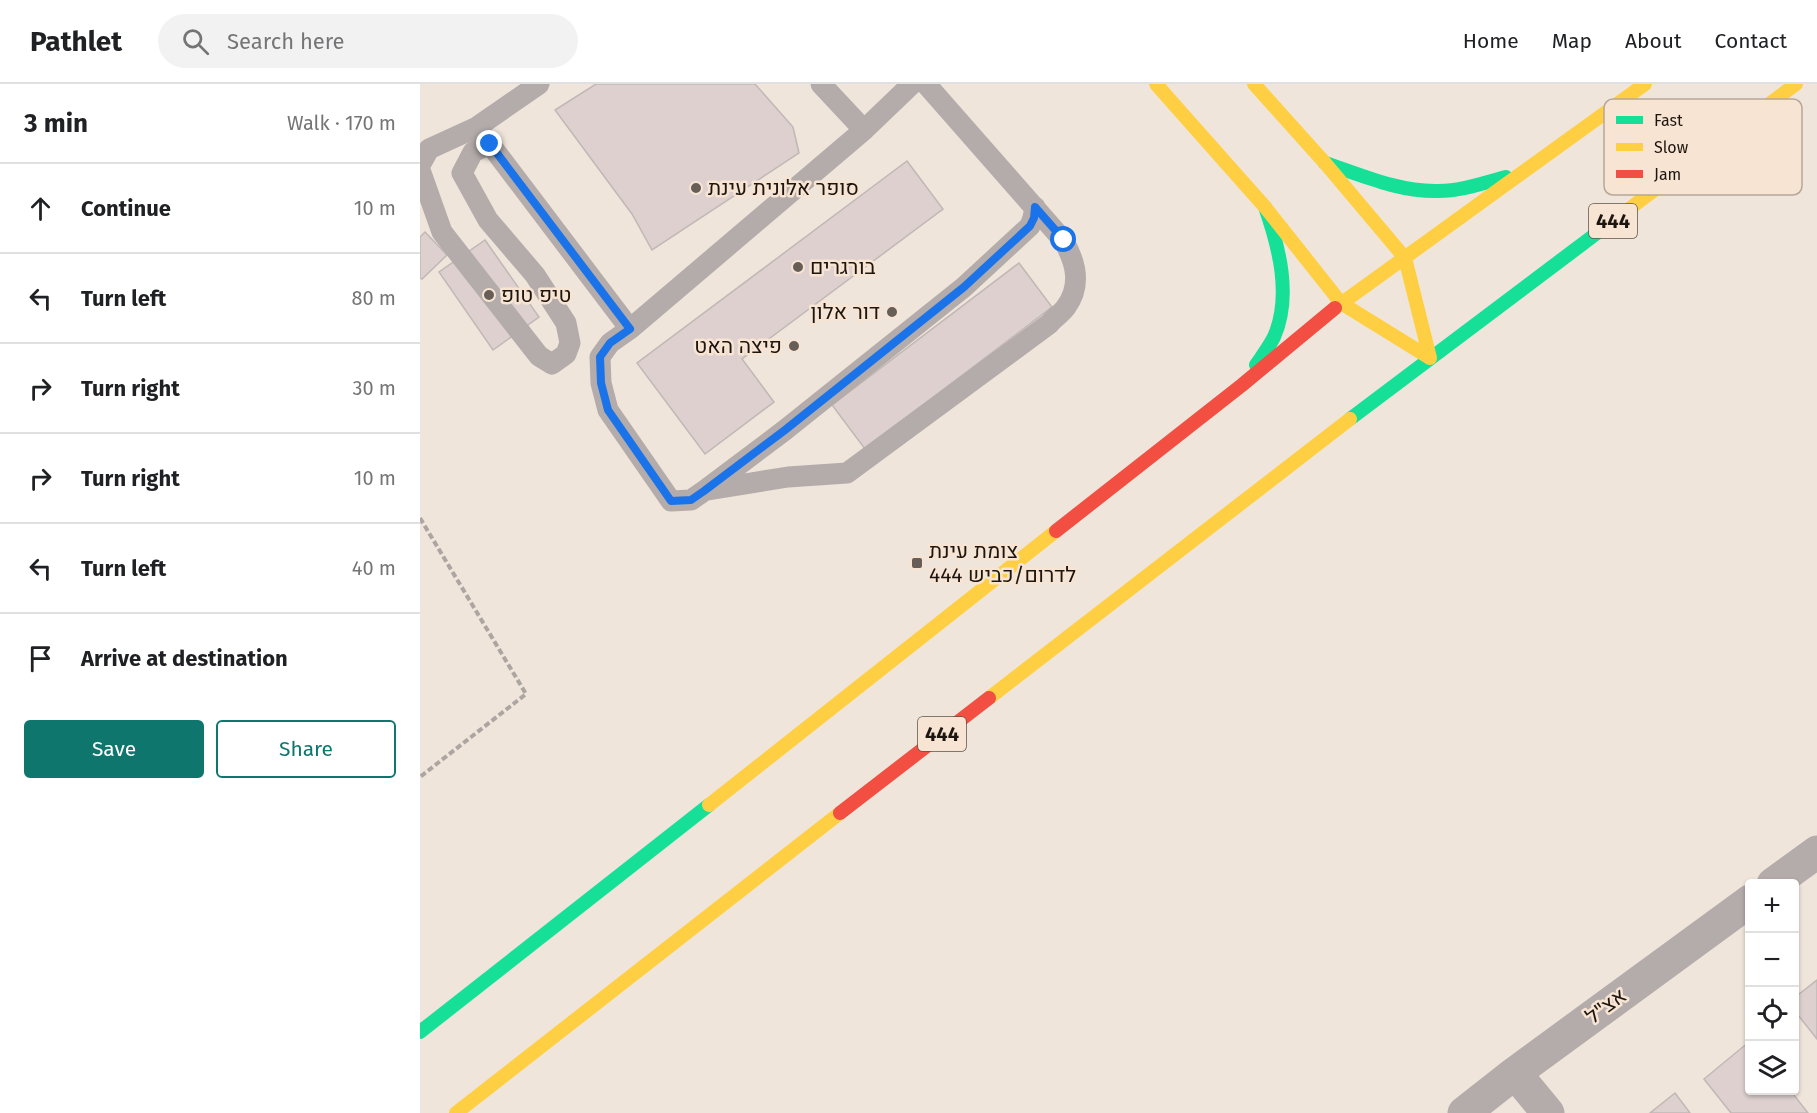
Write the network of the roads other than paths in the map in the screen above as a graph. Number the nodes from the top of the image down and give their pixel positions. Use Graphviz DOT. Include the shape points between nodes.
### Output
graph roads {
  1 [pos="539,84"];
  2 [pos="822,84"];
  3 [pos="912,84"];
  4 [pos="926,84"];
  5 [pos="1156,84"];
  6 [pos="1254,84"];
  7 [pos="1645,84"];
  8 [pos="1796,84"];
  9 [pos="1624,99"];
  10 [pos="1776,99"];
  11 [pos="1604,114"];
  12 [pos="864,130"];
  13 [pos="483,136"];
  14 [pos="1326,163"];
  15 [pos="420,165"];
  16 [pos="420,170"];
  17 [pos="1523,172"];
  18 [pos="1648,195"];
  19 [pos="1035,207"];
  20 [pos="1265,207"];
  21 [pos="1405,258"];
  22 [pos="1341,303"];
  23 [pos="630,329"];
  24 [pos="566,354"];
  25 [pos="600,357"];
  26 [pos="1430,358"];
  27 [pos="1242,385"];
  28 [pos="704,491"];
  29 [pos="1817,852"];
  30 [pos="1780,879"];
  31 [pos="1745,904"];
  32 [pos="420,1032"];
  33 [pos="1515,1073"];
  34 [pos="456,1113"];
  35 [pos="1464,1113"];
  36 [pos="1548,1113"];
  1 -- 13 [label="lane"];
  2 -- 12 [label="lane"];
  3 -- 12 [label="lane"];
  4 -- 19 [label="lane"];
  5 -- 20 [label="main road"];
  6 -- 14 [label="main road"];
  7 -- 9 [label="main road"];
  8 -- 10 [label="main road, 444"];
  11 -- 17 [label="main road"];
  12 -- 23 [label="lane"];
  13 -- 15 [label="lane" via="429,148"];
  13 -- 23 [label="lane"];
  13 -- 24 [label="lane" via="462,173 488,220 535,275 566,323 570,343"];
  14 -- 17 [label="main road" via="1400,187 1438,191"];
  14 -- 21 [label="main road"];
  16 -- 24 [label="lane" via="442,232 539,356 552,364"];
  17 -- 21 [label="main road"];
  18 -- 26 [label="main road, 444"];
  19 -- 28 [label="lane" via="1030,226 964,287"];
  19 -- 28 [label="lane" via="1064,240 1076,271 1074,292 1049,324 847,473 788,477"];
  20 -- 22 [label="main road"];
  20 -- 27 [label="main road" via="1280,254 1281,304 1277,328"];
  21 -- 22 [label="main road"];
  21 -- 26 [label="main road"];
  22 -- 26 [label="main road"];
  22 -- 27 [label="main road"];
  23 -- 25 [label="lane" via="610,343"];
  24 -- 25 [label="lane" via="580,348 594,350"];
  25 -- 28 [label="lane" via="608,410 671,501 691,500"];
  26 -- 34 [label="main road, 444"];
  27 -- 32 [label="main road"];
  29 -- 30 [label="street"];
  31 -- 33 [label="street, אצ\"ל"];
  33 -- 35 [label="street, אצ\"ל"];
  33 -- 36 [label="street"];
}
